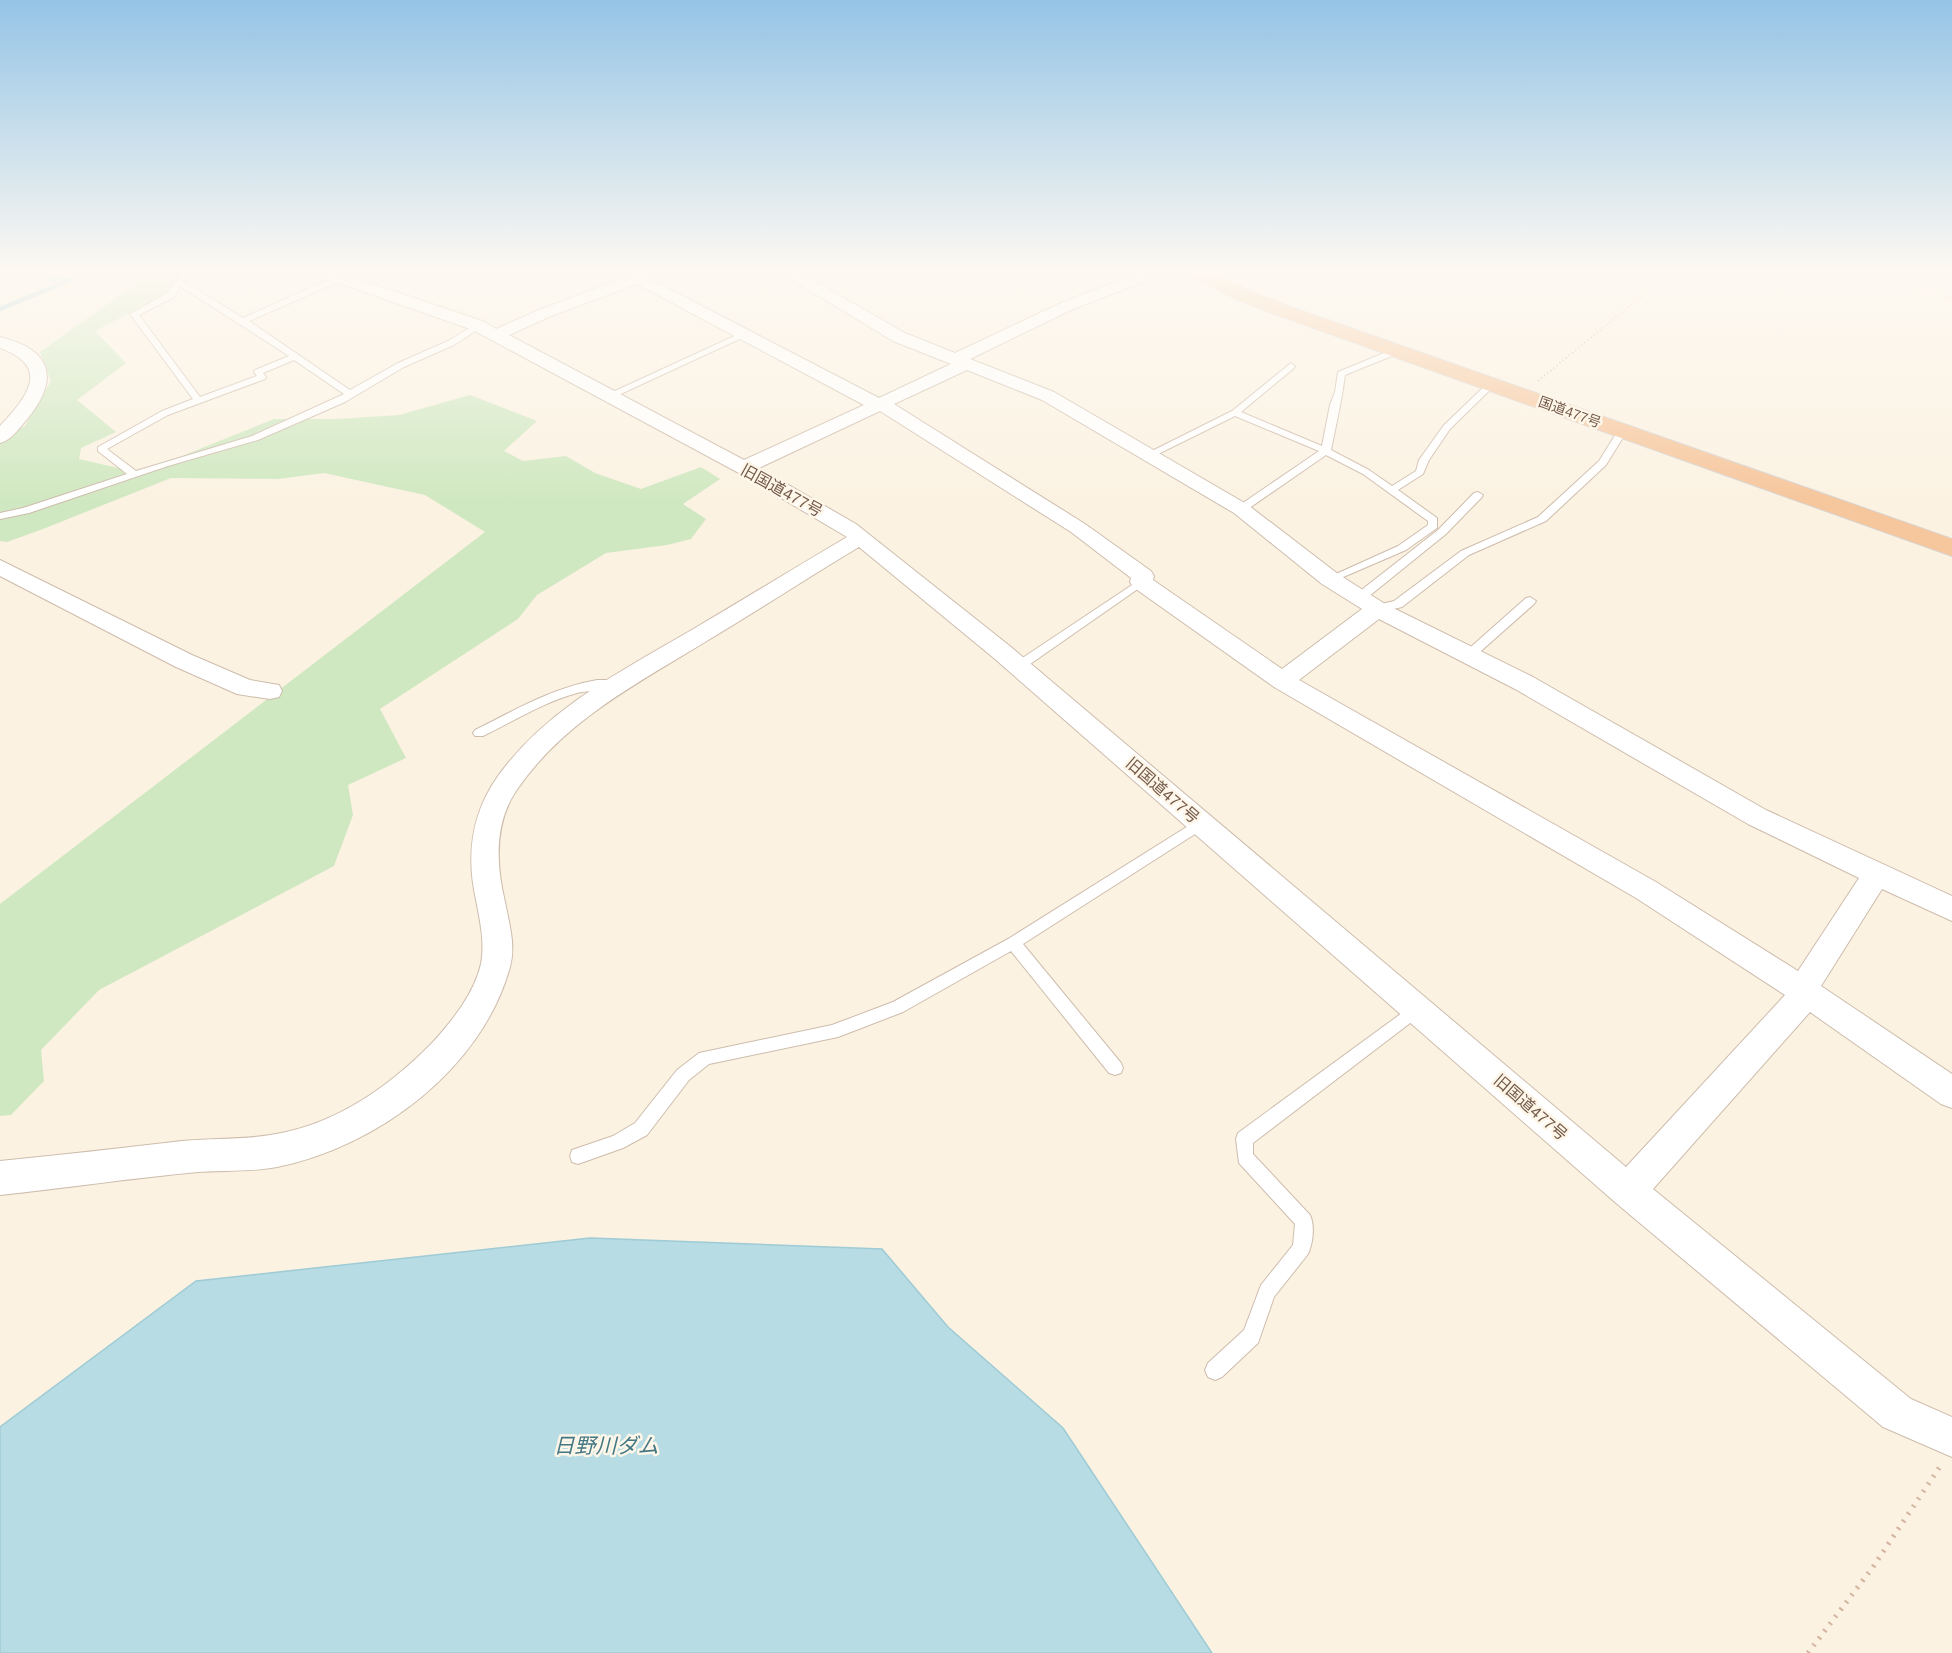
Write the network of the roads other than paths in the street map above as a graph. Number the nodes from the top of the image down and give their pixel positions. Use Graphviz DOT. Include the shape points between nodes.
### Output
graph roads {
  1 [pos="9,346"];
  2 [pos="159,346"];
  3 [pos="281,346"];
  4 [pos="444,346"];
  5 [pos="515,346"];
  6 [pos="719,346"];
  7 [pos="765,346"];
  8 [pos="921,346"];
  9 [pos="990,346"];
  10 [pos="1383,346"];
  11 [pos="1396,351"];
  12 [pos="296,356"];
  13 [pos="960,362"];
  14 [pos="1292,366"];
  15 [pos="1492,384"];
  16 [pos="350,394"];
  17 [pos="609,396"];
  18 [pos="198,400"];
  19 [pos="879,405"];
  20 [pos="1235,412"];
  21 [pos="1622,431"];
  22 [pos="0,437"];
  23 [pos="1326,451"];
  24 [pos="1149,455"];
  25 [pos="744,468"];
  26 [pos="135,475"];
  27 [pos="1392,490"];
  28 [pos="1478,495"];
  29 [pos="1241,509"];
  30 [pos="0,516"];
  31 [pos="861,537"];
  32 [pos="1952,548"];
  33 [pos="0,567"];
  34 [pos="1330,579"];
  35 [pos="1141,582"];
  36 [pos="1530,601"];
  37 [pos="1368,604"];
  38 [pos="1468,656"];
  39 [pos="1019,666"];
  40 [pos="1282,681"];
  41 [pos="615,684"];
  42 [pos="270,691"];
  43 [pos="479,733"];
  44 [pos="1202,823"];
  45 [pos="1876,874"];
  46 [pos="1952,909"];
  47 [pos="1013,943"];
  48 [pos="1805,991"];
  49 [pos="1417,1009"];
  50 [pos="1115,1068"];
  51 [pos="1952,1094"];
  52 [pos="578,1156"];
  53 [pos="0,1178"];
  54 [pos="1628,1191"];
  55 [pos="1215,1370"];
  56 [pos="1949,1447"];
  1 -- 22 [label="street" via="29,355 40,379 34,397"];
  2 -- 18 [label="lane"];
  3 -- 12 [label="lane"];
  4 -- 16 [label="lane"];
  5 -- 17 [label="street, 旧国道477号"];
  6 -- 17 [label="lane"];
  7 -- 19 [label="street"];
  8 -- 13 [label="street"];
  9 -- 13 [label="street"];
  10 -- 11 [label="highway, 国道477号"];
  11 -- 15 [label="highway, 国道477号"];
  11 -- 23 [label="lane" via="1341,374 1341,392"];
  12 -- 16 [label="lane"];
  12 -- 18 [label="lane" via="258,372 262,378"];
  13 -- 19 [label="street"];
  13 -- 24 [label="street" via="1048,396"];
  14 -- 20 [label="lane"];
  15 -- 21 [label="highway, 国道477号"];
  15 -- 27 [label="lane" via="1447,427 1420,472"];
  16 -- 26 [label="lane" via="255,438"];
  17 -- 25 [label="street, 旧国道477号"];
  18 -- 26 [label="lane" via="165,413 101,449"];
  19 -- 25 [label="street"];
  19 -- 35 [label="street" via="1078,528 1143,576"];
  20 -- 23 [label="lane"];
  20 -- 24 [label="lane"];
  21 -- 32 [label="highway, 国道477号"];
  21 -- 37 [label="lane" via="1603,462 1542,519 1465,553 1398,604"];
  23 -- 27 [label="lane"];
  23 -- 29 [label="lane"];
  24 -- 29 [label="street"];
  25 -- 31 [label="street, 旧国道477号"];
  26 -- 30 [label="lane"];
  27 -- 34 [label="lane" via="1432,520 1433,526 1402,548"];
  28 -- 37 [label="lane"];
  29 -- 34 [label="street"];
  31 -- 39 [label="street, 旧国道477号"];
  31 -- 41 [label="street"];
  33 -- 42 [label="street" via="184,661 246,688"];
  34 -- 37 [label="street"];
  35 -- 39 [label="lane"];
  35 -- 40 [label="street"];
  36 -- 38 [label="lane"];
  37 -- 38 [label="street"];
  37 -- 40 [label="street"];
  38 -- 45 [label="street" via="1524,683 1757,817"];
  39 -- 44 [label="street, 旧国道477号"];
  40 -- 48 [label="street" via="1646,890"];
  41 -- 43 [label="lane" via="596,683 561,693"];
  41 -- 53 [label="street" via="524,762 492,809 483,847 498,946 495,969 467,1027 416,1079 333,1134 285,1149"];
  44 -- 47 [label="lane"];
  44 -- 49 [label="street, 旧国道477号"];
  45 -- 46 [label="street"];
  45 -- 48 [label="street"];
  47 -- 50 [label="lane"];
  47 -- 52 [label="lane" via="898,1007 832,1032 705,1058 683,1075 641,1129"];
  48 -- 51 [label="street"];
  48 -- 54 [label="street"];
  49 -- 54 [label="street, 旧国道477号"];
  49 -- 55 [label="lane" via="1244,1139 1245,1156 1304,1221 1302,1248 1267,1292 1251,1336"];
  54 -- 56 [label="street, 旧国道477号" via="1898,1413"];
}
